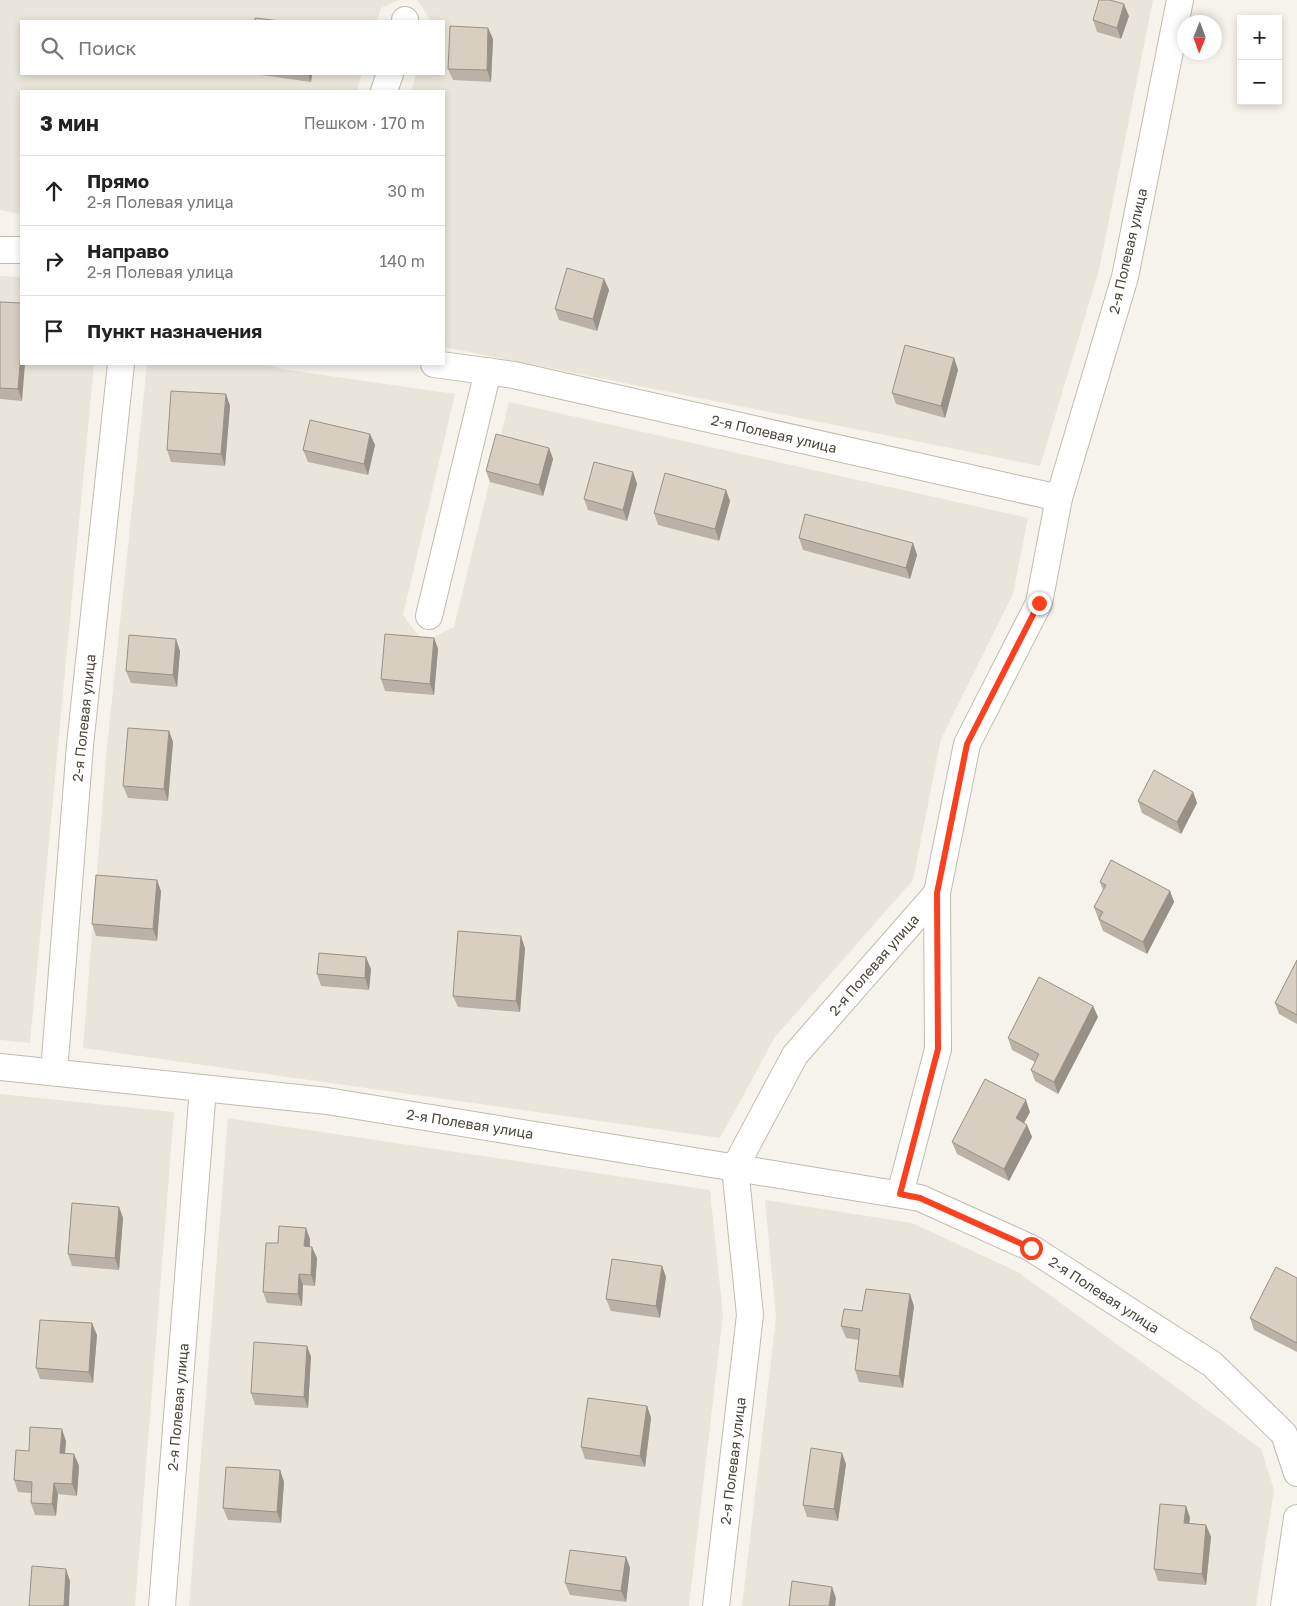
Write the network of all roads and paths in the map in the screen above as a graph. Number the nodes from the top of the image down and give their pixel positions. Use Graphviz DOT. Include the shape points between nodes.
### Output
graph roads {
  1 [pos="1180,0"];
  2 [pos="390,75"];
  3 [pos="384,90"];
  4 [pos="0,250"];
  5 [pos="20,250"];
  6 [pos="121,365"];
  7 [pos="442,365"];
  8 [pos="488,371"];
  9 [pos="1059,498"];
  10 [pos="430,616"];
  11 [pos="937,893"];
  12 [pos="0,1066"];
  13 [pos="54,1072"];
  14 [pos="203,1088"];
  15 [pos="735,1168"];
  16 [pos="900,1194"];
  17 [pos="1291,1437"];
  18 [pos="1297,1473"];
  19 [pos="1297,1518"];
  20 [pos="162,1606"];
  21 [pos="716,1606"];
  22 [pos="1284,1606"];
  1 -- 9 [label="street, 2-я Полевая улица" via="1125,277"];
  2 -- 3 [label="street"];
  4 -- 5 [label="street"];
  6 -- 13 [label="street, 2-я Полевая улица" via="80,745"];
  7 -- 8 [label="street, 2-я Полевая улица"];
  8 -- 9 [label="street, 2-я Полевая улица"];
  8 -- 10 [label="street"];
  9 -- 11 [label="street, 2-я Полевая улица" via="1039,603 967,744"];
  11 -- 15 [label="street, 2-я Полевая улица" via="795,1055"];
  11 -- 16 [label="street, 2-я Полевая улица" via="938,1049"];
  12 -- 13 [label="street, 2-я Полевая улица"];
  13 -- 14 [label="street, 2-я Полевая улица"];
  14 -- 15 [label="street, 2-я Полевая улица" via="327,1101"];
  14 -- 20 [label="street, 2-я Полевая улица"];
  15 -- 16 [label="street, 2-я Полевая улица"];
  15 -- 21 [label="street, 2-я Полевая улица" via="750,1315"];
  16 -- 17 [label="street, 2-я Полевая улица" via="920,1198 1031,1248 1212,1364"];
  17 -- 18 [label="street, 2-я Полевая улица"];
  19 -- 22 [label="street"];
}
